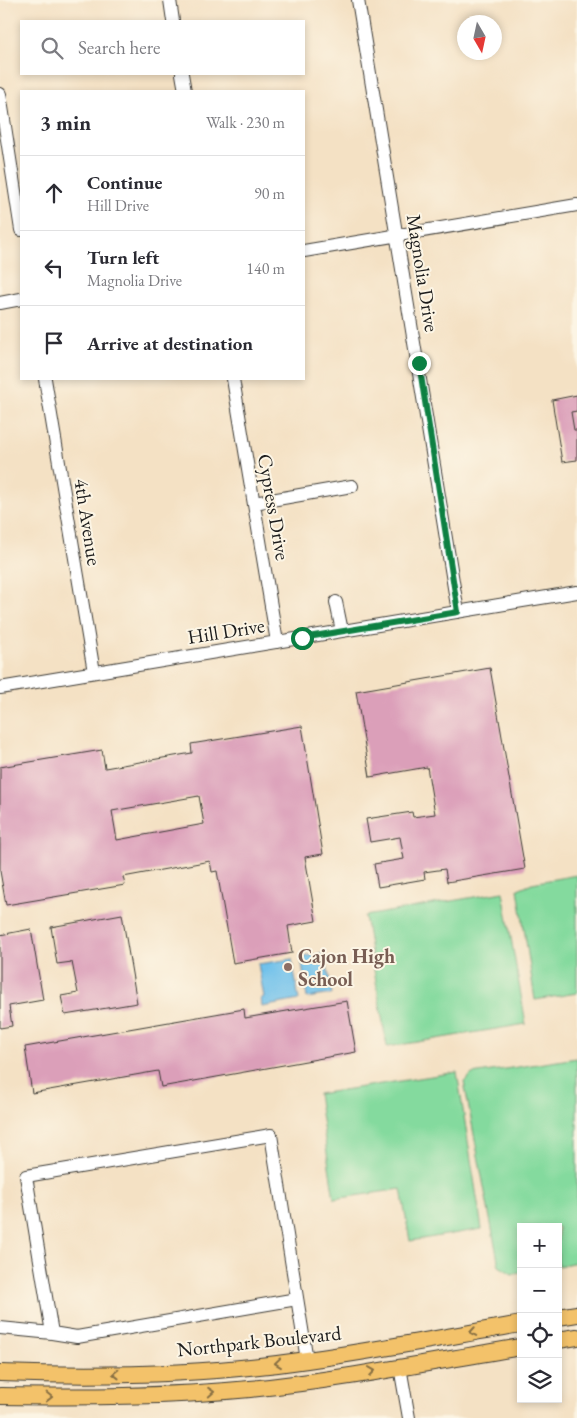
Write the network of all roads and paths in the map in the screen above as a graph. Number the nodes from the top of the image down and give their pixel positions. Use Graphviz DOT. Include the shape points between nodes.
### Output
graph roads {
  1 [pos="170,0"];
  2 [pos="358,0"];
  3 [pos="173,20"];
  4 [pos="182,75"];
  5 [pos="185,90"];
  6 [pos="0,94"];
  7 [pos="577,206"];
  8 [pos="20,224"];
  9 [pos="398,235"];
  10 [pos="305,251"];
  11 [pos="20,299"];
  12 [pos="0,303"];
  13 [pos="45,380"];
  14 [pos="233,380"];
  15 [pos="352,486"];
  16 [pos="254,503"];
  17 [pos="577,592"];
  18 [pos="336,602"];
  19 [pos="458,612"];
  20 [pos="342,631"];
  21 [pos="277,642"];
  22 [pos="94,672"];
  23 [pos="0,688"];
  24 [pos="297,1299"];
  25 [pos="577,1314"];
  26 [pos="562,1316"];
  27 [pos="517,1325"];
  28 [pos="0,1328"];
  29 [pos="52,1333"];
  30 [pos="577,1337"];
  31 [pos="562,1339"];
  32 [pos="517,1348"];
  33 [pos="307,1360"];
  34 [pos="400,1367"];
  35 [pos="0,1373"];
  36 [pos="0,1396"];
  37 [pos="409,1418"];
  1 -- 3 [label="street"];
  2 -- 9 [label="street, Magnolia Drive"];
  4 -- 5 [label="street"];
  6 -- 8 [label="street"];
  7 -- 9 [label="street"];
  9 -- 10 [label="street"];
  9 -- 19 [label="street, Magnolia Drive"];
  11 -- 12 [label="street"];
  13 -- 22 [label="street, 4th Avenue"];
  14 -- 16 [label="street, Cypress Drive"];
  15 -- 16 [label="street"];
  16 -- 21 [label="street, Cypress Drive"];
  17 -- 19 [label="street, Hill Drive"];
  18 -- 20 [label="street"];
  19 -- 20 [label="street, Hill Drive"];
  20 -- 21 [label="street, Hill Drive"];
  21 -- 22 [label="street, Hill Drive"];
  22 -- 23 [label="street, Hill Drive"];
  24 -- 29 [label="street" via="77,1337"];
  24 -- 29 [label="street" via="270,1135 26,1176"];
  24 -- 33 [label="street"];
  25 -- 26 [label="main road"];
  27 -- 33 [label="main road, Northpark Boulevard, one-way"];
  28 -- 29 [label="street"];
  30 -- 31 [label="main road"];
  32 -- 34 [label="main road"];
  33 -- 35 [label="main road, Northpark Boulevard, one-way" via="175,1373"];
  36 -- 34 [label="main road, one-way" via="183,1394 252,1388"];
  34 -- 37 [label="street"];
}
